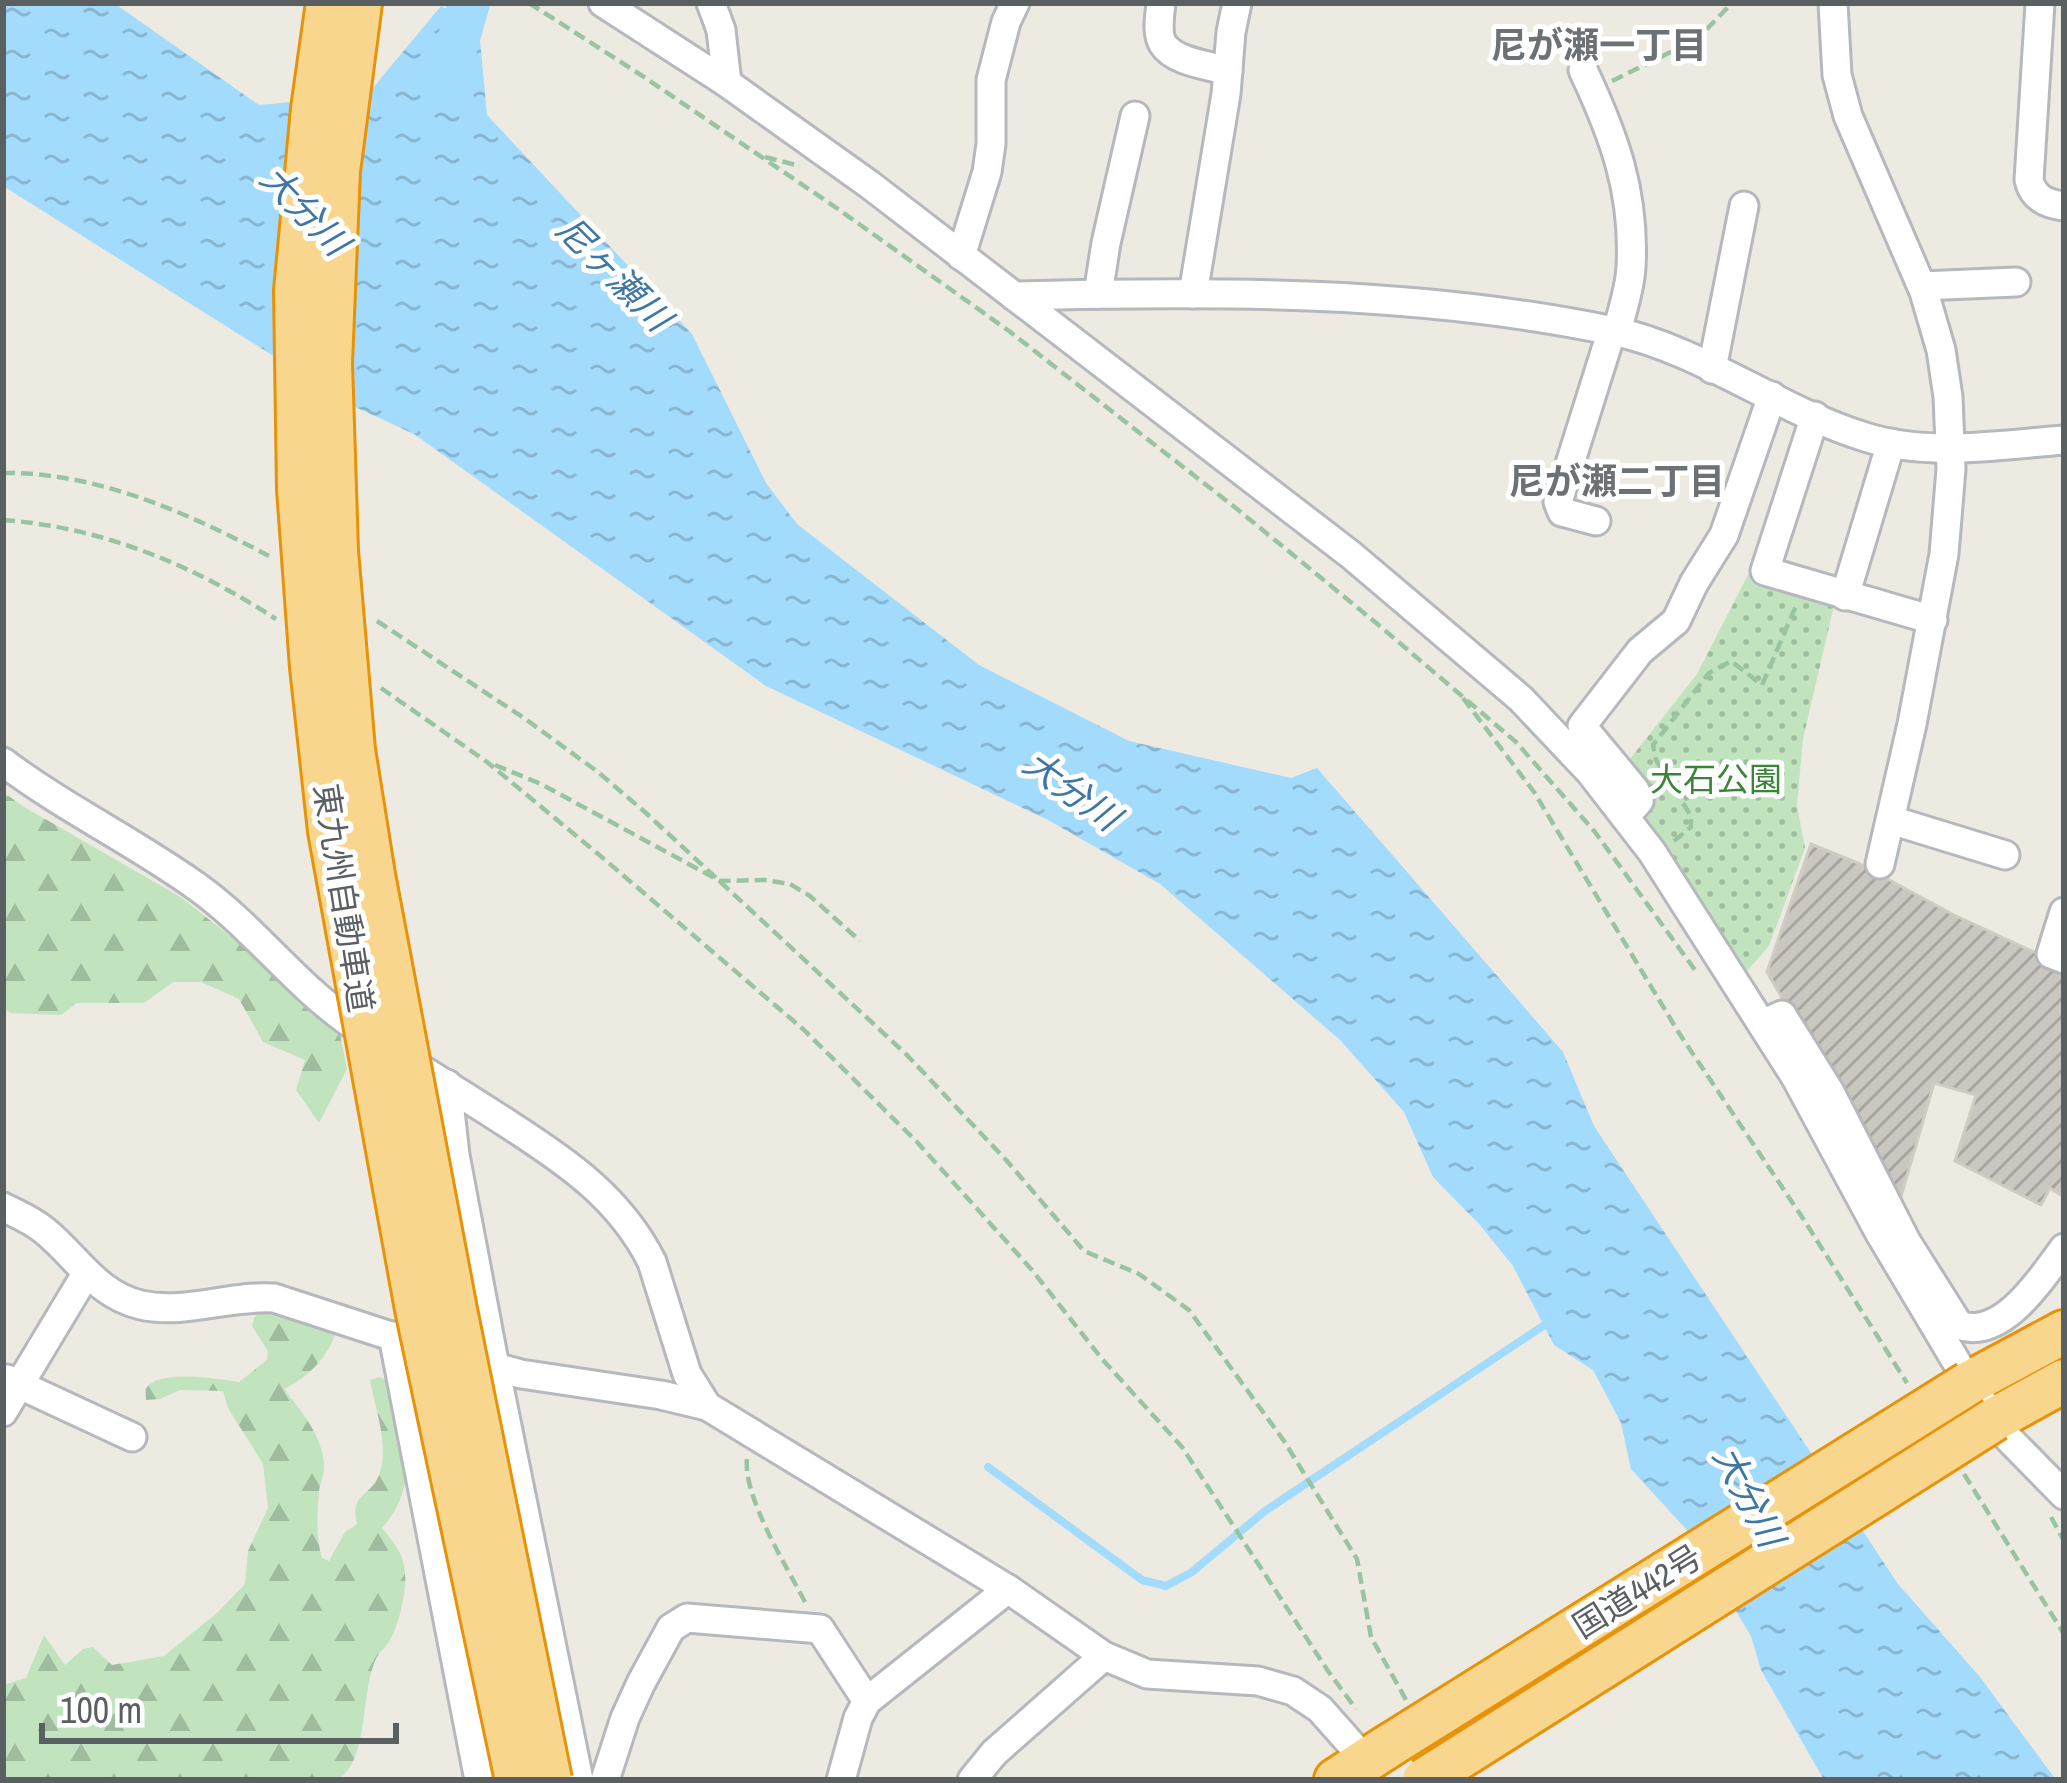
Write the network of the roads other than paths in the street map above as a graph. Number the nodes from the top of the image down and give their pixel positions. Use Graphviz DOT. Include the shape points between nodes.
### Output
graph roads {
  1 [pos="328,3"];
  2 [pos="359,3"];
  3 [pos="602,3"];
  4 [pos="711,3"];
  5 [pos="1015,3"];
  6 [pos="1161,3"];
  7 [pos="1237,3"];
  8 [pos="1832,3"];
  9 [pos="2040,3"];
  10 [pos="1228,71"];
  11 [pos="1588,81"];
  12 [pos="727,83"];
  13 [pos="1135,116"];
  14 [pos="1744,206"];
  15 [pos="2064,206"];
  16 [pos="962,256"];
  17 [pos="2017,282"];
  18 [pos="1922,286"];
  19 [pos="1098,294"];
  20 [pos="1192,294"];
  21 [pos="1014,296"];
  22 [pos="1615,331"];
  23 [pos="1712,369"];
  24 [pos="1772,396"];
  25 [pos="1815,416"];
  26 [pos="2064,440"];
  27 [pos="1891,443"];
  28 [pos="1951,447"];
  29 [pos="1596,521"];
  30 [pos="1845,596"];
  31 [pos="1933,620"];
  32 [pos="3,762"];
  33 [pos="1625,818"];
  34 [pos="1892,820"];
  35 [pos="2005,855"];
  36 [pos="1880,864"];
  37 [pos="2064,912"];
  38 [pos="2064,959"];
  39 [pos="1762,1024"];
  40 [pos="447,1084"];
  41 [pos="3,1207"];
  42 [pos="2064,1248"];
  43 [pos="86,1274"];
  44 [pos="2064,1332"];
  45 [pos="393,1336"];
  46 [pos="495,1367"];
  47 [pos="12,1381"];
  48 [pos="2064,1381"];
  49 [pos="1969,1383"];
  50 [pos="707,1406"];
  51 [pos="3,1412"];
  52 [pos="1996,1419"];
  53 [pos="132,1437"];
  54 [pos="2064,1495"];
  55 [pos="1008,1589"];
  56 [pos="1104,1656"];
  57 [pos="867,1701"];
  58 [pos="1363,1751"];
  59 [pos="479,1780"];
  60 [pos="517,1780"];
  61 [pos="550,1780"];
  62 [pos="579,1780"];
  63 [pos="604,1780"];
  64 [pos="841,1780"];
  65 [pos="972,1780"];
  66 [pos="1424,1780"];
  1 -- 60 [label="highway, 東九州自動車道, bridge" via="296,291 312,667 330,831 416,1309"];
  2 -- 61 [label="highway, 東九州自動車道, bridge" via="338,171 331,364 353,750"];
  3 -- 12 [label="street"];
  4 -- 12 [label="street"];
  5 -- 16 [label="street" via="991,80 987,172"];
  6 -- 10 [label="street" via="1162,43"];
  7 -- 10 [label="street"];
  8 -- 18 [label="street" via="1847,116"];
  9 -- 15 [label="street" via="2029,181 2042,201"];
  10 -- 20 [label="street"];
  11 -- 22 [label="street" via="1622,166 1630,235 1631,271"];
  12 -- 16 [label="street"];
  13 -- 19 [label="street"];
  14 -- 23 [label="street"];
  16 -- 21 [label="street"];
  17 -- 18 [label="street"];
  18 -- 28 [label="street" via="1945,369"];
  19 -- 20 [label="street"];
  19 -- 21 [label="street"];
  20 -- 22 [label="street" via="1405,301"];
  21 -- 33 [label="street" via="1484,665 1556,734"];
  22 -- 23 [label="street"];
  22 -- 29 [label="street" via="1558,502 1562,512"];
  23 -- 24 [label="street"];
  24 -- 25 [label="street"];
  24 -- 33 [label="street" via="1724,535 1676,621 1640,651 1582,727 1635,790 1639,801"];
  25 -- 27 [label="street"];
  25 -- 30 [label="street" via="1765,571"];
  26 -- 28 [label="street"];
  27 -- 28 [label="street"];
  27 -- 30 [label="street"];
  28 -- 31 [label="street"];
  30 -- 31 [label="street"];
  31 -- 34 [label="street"];
  32 -- 40 [label="street" via="196,886 329,1006"];
  33 -- 39 [label="street"];
  34 -- 35 [label="street"];
  34 -- 36 [label="street"];
  37 -- 38 [label="street" via="2051,954"];
  39 -- 42 [label="street" via="1782,1015 1959,1325 1984,1327 2014,1310"];
  39 -- 49 [label="street"];
  40 -- 46 [label="street"];
  40 -- 50 [label="street" via="578,1171 626,1217 652,1262 687,1375"];
  41 -- 43 [label="street" via="41,1228"];
  43 -- 45 [label="street" via="141,1305 274,1298"];
  43 -- 47 [label="street"];
  44 -- 49 [label="highway, 国道442号"];
  45 -- 46 [label="street"];
  45 -- 59 [label="street"];
  46 -- 50 [label="street"];
  46 -- 62 [label="street"];
  47 -- 51 [label="street"];
  47 -- 53 [label="street"];
  48 -- 52 [label="highway, 国道442号"];
  49 -- 52 [label="street"];
  49 -- 58 [label="highway, 国道442号, bridge"];
  50 -- 55 [label="street"];
  52 -- 54 [label="street"];
  52 -- 66 [label="highway, 国道442号, bridge"];
  55 -- 56 [label="street"];
  55 -- 57 [label="street"];
  56 -- 58 [label="street" via="1161,1676 1281,1686 1320,1709"];
  56 -- 65 [label="street"];
  57 -- 63 [label="street" via="818,1629 695,1617 674,1624 631,1704"];
  57 -- 64 [label="street"];
}
